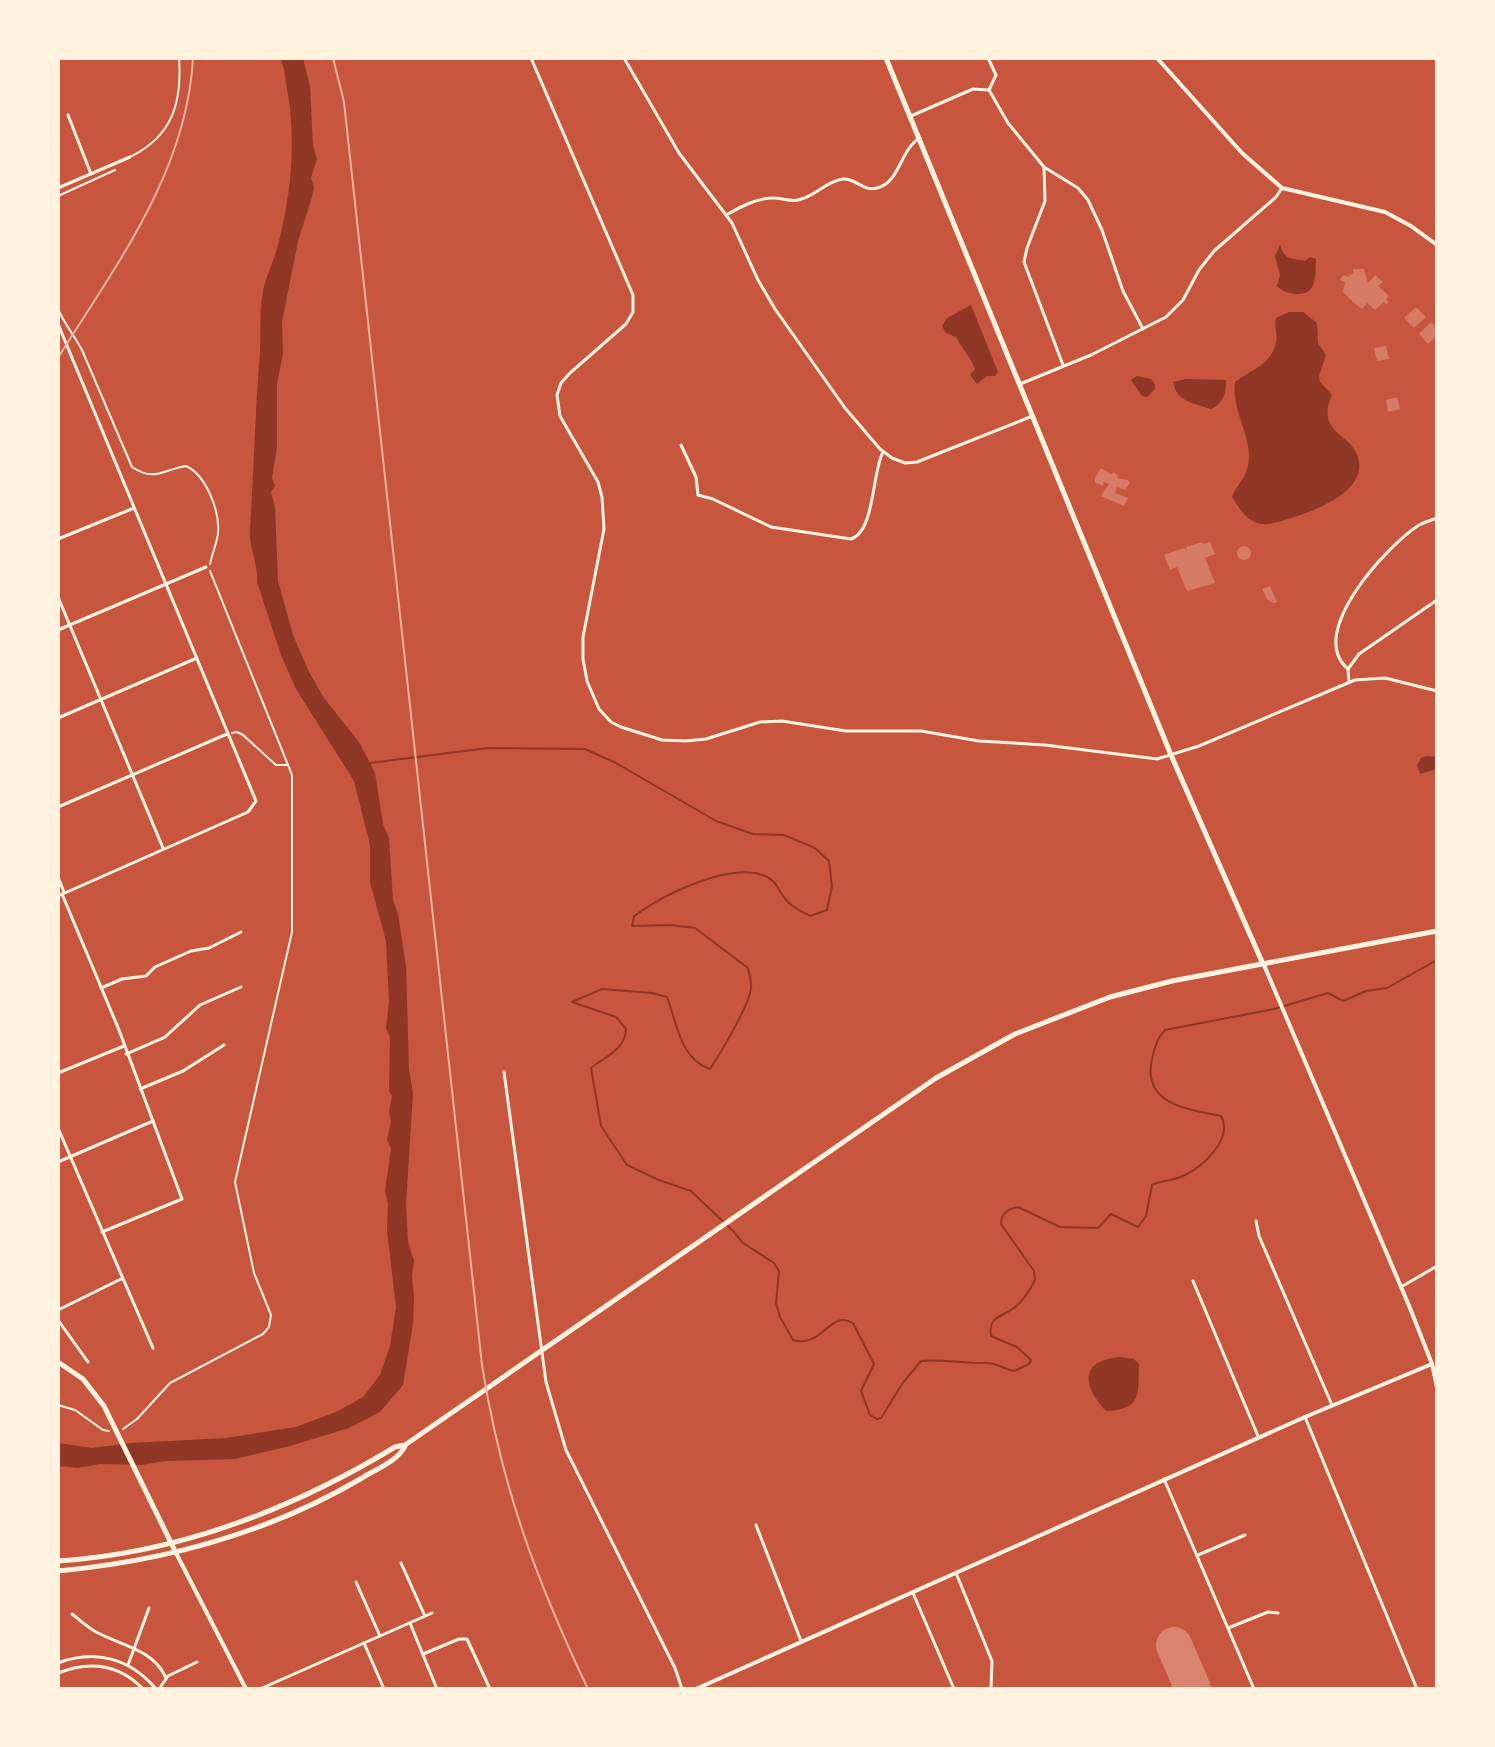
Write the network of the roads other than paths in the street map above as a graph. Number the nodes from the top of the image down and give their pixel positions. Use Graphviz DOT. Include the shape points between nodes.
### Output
graph roads {
  1 [pos="531,58"];
  2 [pos="624,58"];
  3 [pos="886,58"];
  4 [pos="988,58"];
  5 [pos="1157,58"];
  6 [pos="989,90"];
  7 [pos="68,115"];
  8 [pos="911,116"];
  9 [pos="920,138"];
  10 [pos="130,157"];
  11 [pos="1044,167"];
  12 [pos="91,174"];
  13 [pos="58,188"];
  14 [pos="1282,188"];
  15 [pos="727,214"];
  16 [pos="1437,245"];
  17 [pos="58,324"];
  18 [pos="1143,330"];
  19 [pos="1063,366"];
  20 [pos="1020,384"];
  21 [pos="1032,416"];
  22 [pos="681,445"];
  23 [pos="883,451"];
  24 [pos="134,508"];
  25 [pos="1437,518"];
  26 [pos="58,539"];
  27 [pos="206,567"];
  28 [pos="166,584"];
  29 [pos="58,597"];
  30 [pos="1437,600"];
  31 [pos="69,625"];
  32 [pos="58,630"];
  33 [pos="197,658"];
  34 [pos="1348,669"];
  35 [pos="1349,682"];
  36 [pos="1437,691"];
  37 [pos="100,700"];
  38 [pos="58,718"];
  39 [pos="228,733"];
  40 [pos="1171,755"];
  41 [pos="132,775"];
  42 [pos="58,807"];
  43 [pos="163,848"];
  44 [pos="58,877"];
  45 [pos="61,894"];
  46 [pos="1437,931"];
  47 [pos="241,932"];
  48 [pos="1263,964"];
  49 [pos="241,987"];
  50 [pos="101,988"];
  51 [pos="224,1045"];
  52 [pos="124,1046"];
  53 [pos="126,1054"];
  54 [pos="504,1072"];
  55 [pos="58,1073"];
  56 [pos="140,1089"];
  57 [pos="153,1121"];
  58 [pos="58,1128"];
  59 [pos="70,1157"];
  60 [pos="58,1162"];
  61 [pos="1256,1221"];
  62 [pos="102,1232"];
  63 [pos="1437,1266"];
  64 [pos="121,1279"];
  65 [pos="1193,1281"];
  66 [pos="1401,1287"];
  67 [pos="58,1310"];
  68 [pos="58,1320"];
  69 [pos="153,1348"];
  70 [pos="58,1362"];
  71 [pos="88,1362"];
  72 [pos="1434,1363"];
  73 [pos="1437,1371"];
  74 [pos="1437,1387"];
  75 [pos="1332,1405"];
  76 [pos="1305,1417"];
  77 [pos="1259,1437"];
  78 [pos="405,1445"];
  79 [pos="1164,1479"];
  80 [pos="756,1525"];
  81 [pos="1245,1535"];
  82 [pos="172,1544"];
  83 [pos="176,1553"];
  84 [pos="1198,1555"];
  85 [pos="58,1561"];
  86 [pos="401,1563"];
  87 [pos="58,1571"];
  88 [pos="956,1573"];
  89 [pos="356,1582"];
  90 [pos="913,1593"];
  91 [pos="149,1608"];
  92 [pos="432,1613"];
  93 [pos="1278,1613"];
  94 [pos="72,1614"];
  95 [pos="425,1616"];
  96 [pos="410,1623"];
  97 [pos="1228,1628"];
  98 [pos="380,1636"];
  99 [pos="802,1642"];
  100 [pos="364,1643"];
  101 [pos="134,1648"];
  102 [pos="423,1654"];
  103 [pos="197,1662"];
  104 [pos="58,1663"];
  105 [pos="128,1665"];
  106 [pos="58,1673"];
  107 [pos="166,1678"];
  108 [pos="991,1688"];
  109 [pos="143,1689"];
  110 [pos="157,1689"];
  111 [pos="246,1689"];
  112 [pos="260,1689"];
  113 [pos="384,1689"];
  114 [pos="437,1689"];
  115 [pos="490,1689"];
  116 [pos="682,1689"];
  117 [pos="696,1689"];
  118 [pos="954,1689"];
  119 [pos="1254,1689"];
  120 [pos="1417,1689"];
  1 -- 40 [label="street" via="633,295 626,324 570,373 557,395 560,416 598,482 604,508 583,648 587,681 604,716 667,741 706,739 775,721 846,731 921,731 1153,759"];
  2 -- 15 [label="street" via="679,153"];
  3 -- 8 [label="main road"];
  4 -- 6 [label="street" via="995,70"];
  5 -- 14 [label="street" via="1235,146"];
  6 -- 8 [label="street" via="973,89"];
  6 -- 11 [label="street"];
  7 -- 12 [label="street"];
  8 -- 9 [label="main road"];
  9 -- 15 [label="street" via="880,188 839,180 798,200 758,200"];
  9 -- 20 [label="main road"];
  10 -- 12 [label="street"];
  11 -- 18 [label="street" via="1088,200"];
  11 -- 19 [label="street" via="1045,201 1024,262"];
  12 -- 13 [label="street"];
  14 -- 16 [label="street" via="1385,212"];
  14 -- 18 [label="street" via="1214,251 1172,312"];
  15 -- 23 [label="street" via="775,309 850,415"];
  17 -- 24 [label="street"];
  18 -- 19 [label="street"];
  19 -- 20 [label="street"];
  20 -- 21 [label="main road"];
  21 -- 23 [label="street" via="917,462 900,462"];
  21 -- 40 [label="main road"];
  22 -- 23 [label="street" via="698,495 771,527 853,539 866,518"];
  24 -- 26 [label="street"];
  24 -- 28 [label="street"];
  25 -- 34 [label="street" via="1401,540 1362,579 1335,640"];
  27 -- 28 [label="street"];
  28 -- 31 [label="street"];
  28 -- 33 [label="street"];
  29 -- 31 [label="street"];
  30 -- 34 [label="street" via="1359,654"];
  31 -- 32 [label="street"];
  31 -- 37 [label="street"];
  33 -- 37 [label="street"];
  33 -- 39 [label="street"];
  34 -- 35 [label="street"];
  35 -- 36 [label="street" via="1385,678"];
  35 -- 40 [label="street"];
  37 -- 38 [label="street"];
  37 -- 41 [label="street"];
  39 -- 41 [label="street"];
  39 -- 43 [label="street" via="256,801 248,812"];
  40 -- 48 [label="main road"];
  41 -- 42 [label="street"];
  41 -- 43 [label="street"];
  43 -- 45 [label="street"];
  44 -- 45 [label="street"];
  45 -- 50 [label="street"];
  46 -- 48 [label="main road"];
  47 -- 50 [label="street" via="158,965 146,976"];
  48 -- 66 [label="street"];
  48 -- 78 [label="main road" via="1118,994 1074,1009 1015,1034 936,1078"];
  49 -- 53 [label="street" via="200,1005 165,1037"];
  50 -- 52 [label="street"];
  51 -- 56 [label="street" via="183,1071"];
  52 -- 53 [label="street"];
  52 -- 55 [label="street"];
  53 -- 56 [label="street"];
  54 -- 116 [label="street" via="554,1414 566,1450"];
  56 -- 57 [label="street"];
  57 -- 59 [label="street"];
  57 -- 62 [label="street" via="182,1199"];
  58 -- 59 [label="street"];
  59 -- 60 [label="street"];
  59 -- 62 [label="street"];
  61 -- 75 [label="street"];
  62 -- 64 [label="street"];
  63 -- 66 [label="street"];
  64 -- 67 [label="street"];
  64 -- 69 [label="street"];
  65 -- 77 [label="street"];
  66 -- 72 [label="street"];
  68 -- 71 [label="street"];
  70 -- 82 [label="main road" via="96,1394"];
  72 -- 73 [label="street"];
  72 -- 74 [label="street"];
  72 -- 75 [label="street"];
  75 -- 76 [label="street"];
  76 -- 77 [label="street"];
  76 -- 120 [label="street"];
  77 -- 79 [label="street"];
  78 -- 82 [label="main road" via="281,1508"];
  78 -- 83 [label="main road" via="401,1454 306,1507"];
  79 -- 84 [label="street"];
  79 -- 88 [label="street"];
  80 -- 99 [label="street"];
  81 -- 84 [label="street"];
  82 -- 83 [label="main road"];
  82 -- 85 [label="main road"];
  83 -- 87 [label="main road"];
  83 -- 111 [label="street"];
  84 -- 97 [label="street"];
  86 -- 95 [label="street"];
  88 -- 90 [label="street"];
  88 -- 108 [label="street" via="992,1661"];
  89 -- 98 [label="street"];
  90 -- 99 [label="street"];
  90 -- 118 [label="street"];
  91 -- 101 [label="street"];
  92 -- 95 [label="street"];
  93 -- 97 [label="street"];
  94 -- 101 [label="street" via="95,1632"];
  95 -- 96 [label="street"];
  96 -- 98 [label="street"];
  96 -- 102 [label="street"];
  97 -- 119 [label="street"];
  98 -- 100 [label="street"];
  99 -- 117 [label="street"];
  100 -- 112 [label="street"];
  100 -- 113 [label="street"];
  101 -- 105 [label="street"];
  101 -- 107 [label="street" via="156,1662"];
  102 -- 114 [label="street"];
  102 -- 115 [label="street" via="464,1639"];
  103 -- 107 [label="street"];
  104 -- 105 [label="street" via="91,1656"];
  105 -- 110 [label="street"];
  106 -- 109 [label="street" via="100,1666 123,1673"];
  107 -- 110 [label="street"];
}
